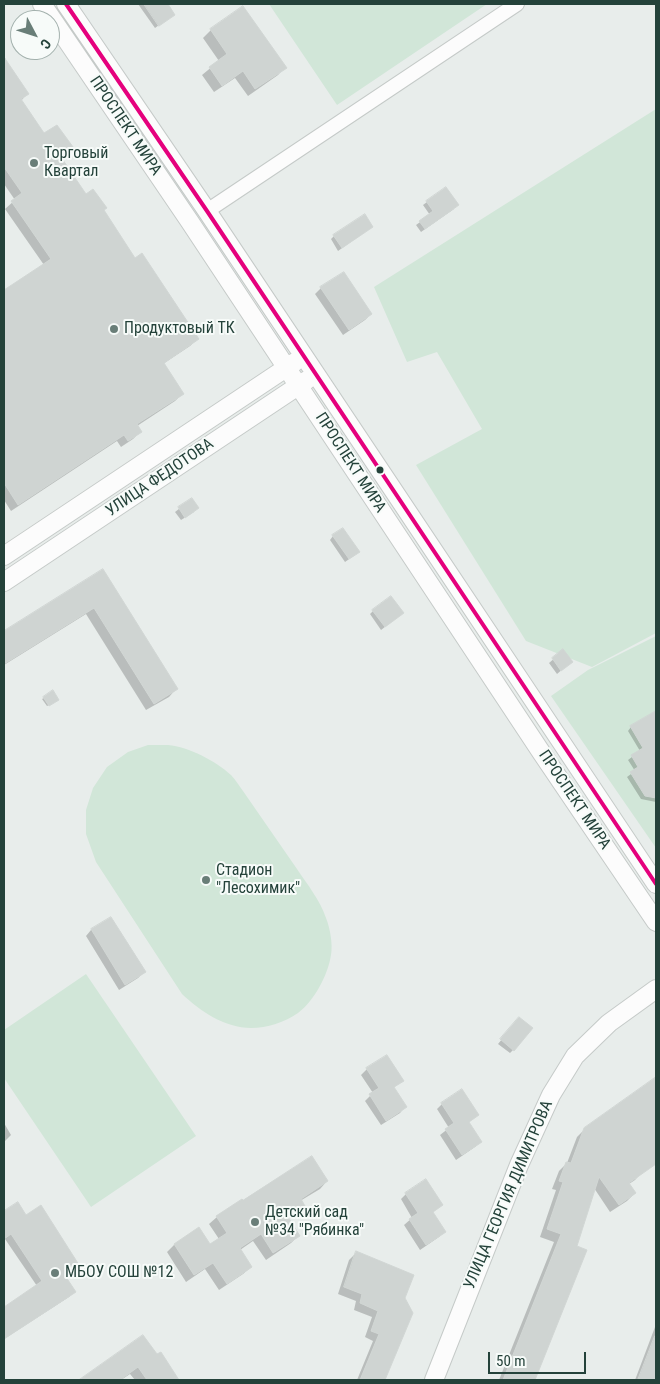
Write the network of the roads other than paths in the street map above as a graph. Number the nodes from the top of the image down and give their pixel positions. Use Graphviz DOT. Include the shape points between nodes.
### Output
graph roads {
  1 [pos="42,4"];
  2 [pos="66,4"];
  3 [pos="517,4"];
  4 [pos="207,211"];
  5 [pos="304,356"];
  6 [pos="287,368"];
  7 [pos="316,374"];
  8 [pos="298,385"];
  9 [pos="4,556"];
  10 [pos="4,582"];
  11 [pos="656,884"];
  12 [pos="656,922"];
  13 [pos="656,989"];
  14 [pos="434,1380"];
  1 -- 6 [label="street, ПРОСПЕКТ МИРА"];
  2 -- 4 [label="street, ПРОСПЕКТ МИРА"];
  3 -- 4 [label="street"];
  4 -- 5 [label="street, ПРОСПЕКТ МИРА"];
  5 -- 6 [label="street"];
  5 -- 7 [label="street, ПРОСПЕКТ МИРА"];
  6 -- 8 [label="street, ПРОСПЕКТ МИРА"];
  6 -- 9 [label="street"];
  7 -- 8 [label="street, УЛИЦА ФЕДОТОВА"];
  7 -- 11 [label="street, ПРОСПЕКТ МИРА"];
  8 -- 10 [label="street, УЛИЦА ФЕДОТОВА"];
  8 -- 12 [label="street, ПРОСПЕКТ МИРА"];
  13 -- 14 [label="street, УЛИЦА ГЕОРГИЯ ДИМИТРОВА" via="609,1023 575,1056 551,1095 519,1165"];
}
